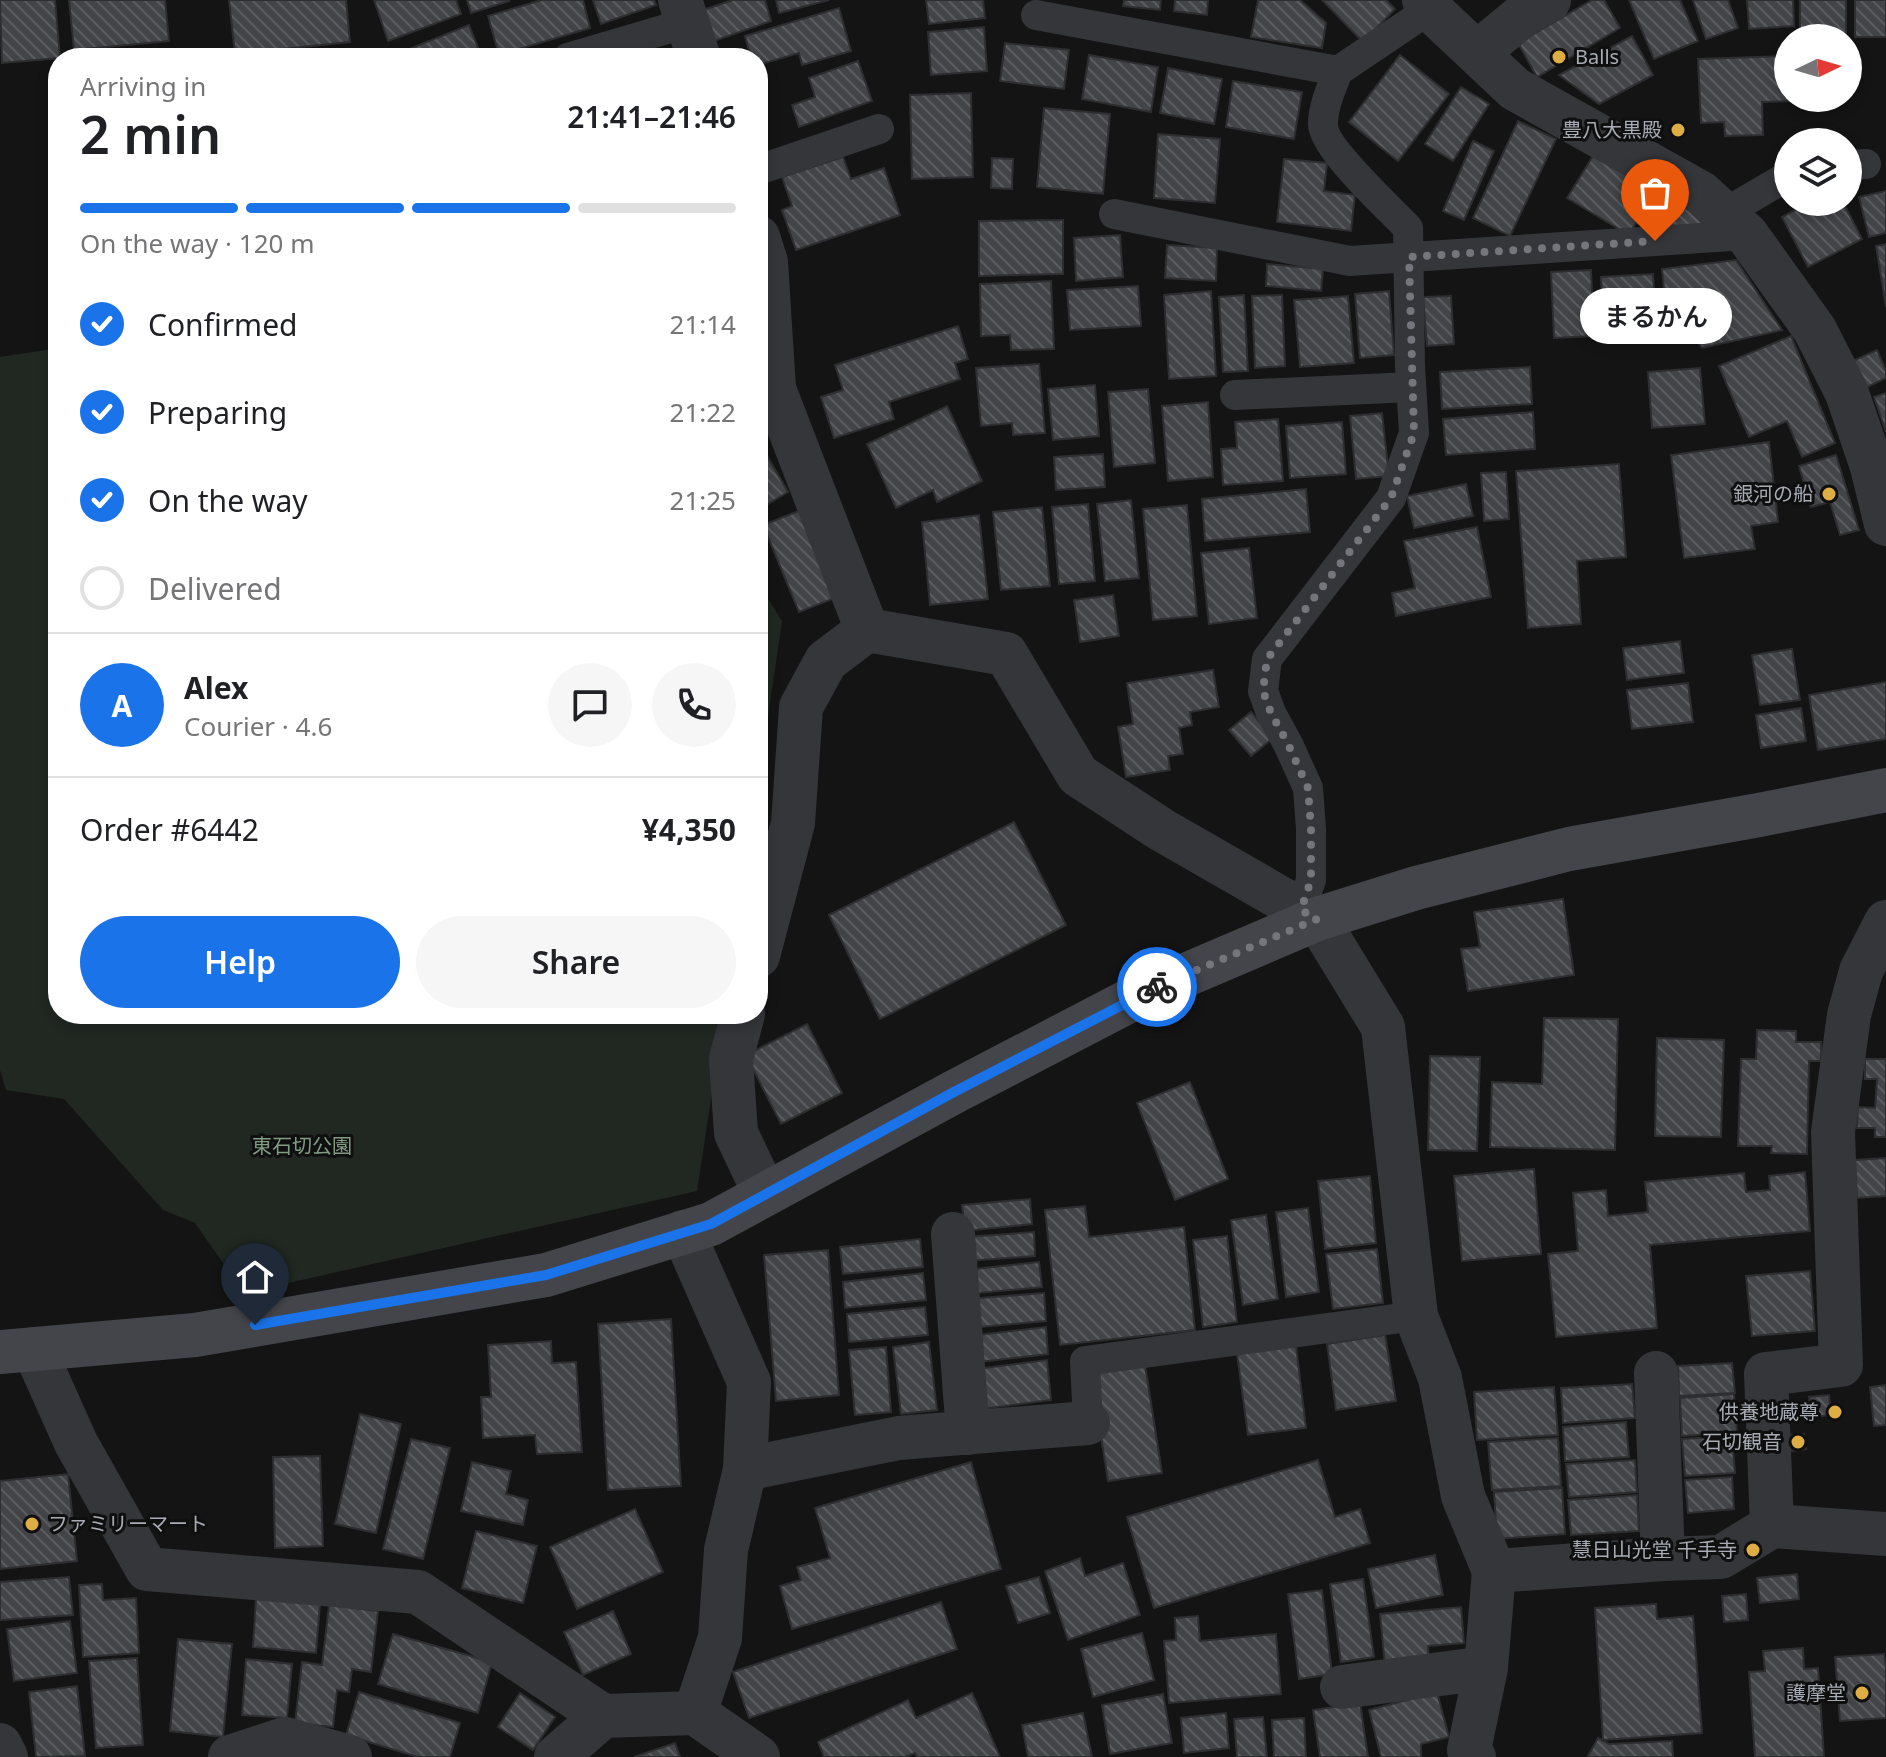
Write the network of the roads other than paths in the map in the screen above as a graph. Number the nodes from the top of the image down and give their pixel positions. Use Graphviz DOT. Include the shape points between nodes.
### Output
graph roads {
  1 [pos="1549,0"];
  2 [pos="1427,5"];
  3 [pos="1036,15"];
  4 [pos="688,27"];
  5 [pos="607,48"];
  6 [pos="1477,53"];
  7 [pos="1338,71"];
  8 [pos="879,129"];
  9 [pos="768,167"];
  10 [pos="1774,189"];
  11 [pos="1114,214"];
  12 [pos="1735,224"];
  13 [pos="1409,257"];
  14 [pos="768,294"];
  15 [pos="1411,387"];
  16 [pos="1235,395"];
  17 [pos="1886,524"];
  18 [pos="867,630"];
  19 [pos="1886,790"];
  20 [pos="1309,914"];
  21 [pos="768,918"];
  22 [pos="1886,922"];
  23 [pos="740,1024"];
  24 [pos="765,1194"];
  25 [pos="683,1232"];
  26 [pos="953,1234"];
  27 [pos="1416,1316"];
  28 [pos="17,1350"];
  29 [pos="1656,1373"];
  30 [pos="1088,1423"];
  31 [pos="968,1433"];
  32 [pos="745,1469"];
  33 [pos="1772,1526"];
  34 [pos="1886,1534"];
  35 [pos="1663,1559"];
  36 [pos="1494,1571"];
  37 [pos="1486,1668"];
  38 [pos="1342,1687"];
  39 [pos="695,1713"];
  40 [pos="603,1716"];
  41 [pos="0,1745"];
  42 [pos="6,1757"];
  43 [pos="230,1757"];
  44 [pos="350,1757"];
  45 [pos="556,1757"];
  46 [pos="758,1757"];
  47 [pos="1474,1757"];
  1 -- 6 [label="street"];
  2 -- 6 [label="street"];
  2 -- 7 [label="lane"];
  3 -- 7 [label="lane"];
  4 -- 5 [label="lane"];
  6 -- 12 [label="street" via="1515,89 1701,193"];
  7 -- 13 [label="lane" via="1322,127 1337,154 1408,228"];
  8 -- 9 [label="lane"];
  10 -- 12 [label="lane"];
  11 -- 13 [label="lane" via="1350,261"];
  12 -- 13 [label="lane"];
  12 -- 17 [label="street" via="1815,330 1847,393"];
  13 -- 15 [label="lane"];
  14 -- 18 [label="street" via="774,389"];
  15 -- 16 [label="lane"];
  15 -- 20 [label="lane" via="1414,433 1391,498 1267,659 1263,691 1308,788"];
  18 -- 20 [label="street" via="1006,654 1078,775"];
  18 -- 21 [label="street" via="826,661 801,707 793,823"];
  19 -- 20 [label="street" via="1569,849"];
  20 -- 24 [label="street" via="1146,992"];
  20 -- 27 [label="street" via="1383,1027"];
  22 -- 33 [label="street" via="1861,971 1849,1015 1833,1132 1841,1365 1766,1374"];
  23 -- 24 [label="street" via="731,1059 736,1133"];
  24 -- 25 [label="street" via="711,1224"];
  25 -- 28 [label="street" via="546,1275 195,1335"];
  25 -- 32 [label="street" via="749,1382"];
  26 -- 31 [label="street"];
  27 -- 30 [label="lane" via="1085,1361"];
  27 -- 36 [label="street" via="1440,1378 1463,1496"];
  28 -- 40 [label="street" via="147,1569 418,1592"];
  29 -- 35 [label="street"];
  30 -- 31 [label="street"];
  31 -- 32 [label="street" via="899,1438"];
  32 -- 39 [label="street" via="726,1550 720,1638"];
  33 -- 34 [label="street"];
  33 -- 35 [label="street" via="1721,1557"];
  35 -- 36 [label="street"];
  36 -- 37 [label="street"];
  37 -- 38 [label="street"];
  37 -- 47 [label="street" via="1469,1750"];
  39 -- 40 [label="street"];
  39 -- 46 [label="street"];
  40 -- 45 [label="street"];
  41 -- 42 [label="street"];
  43 -- 44 [label="street" via="285,1739"];
}
